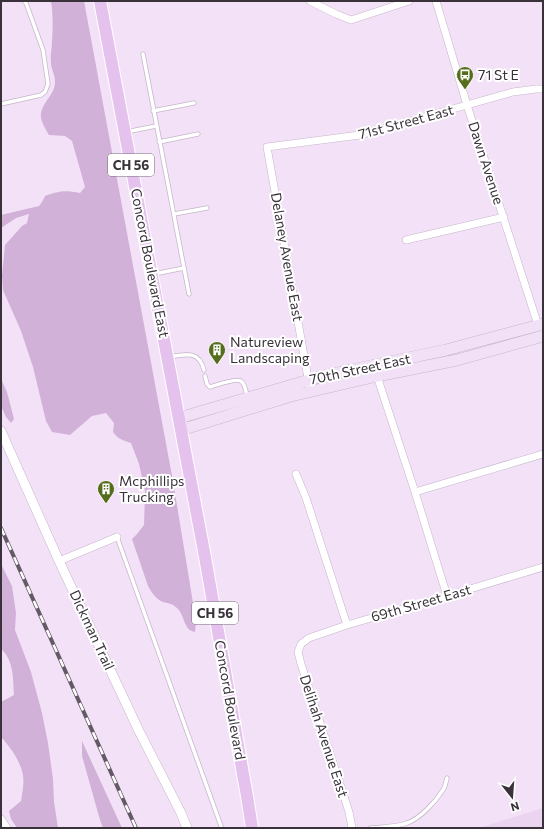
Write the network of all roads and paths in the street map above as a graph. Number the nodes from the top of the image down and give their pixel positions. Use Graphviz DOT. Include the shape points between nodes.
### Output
graph roads {
  1 [pos="24,1"];
  2 [pos="100,1"];
  3 [pos="310,1"];
  4 [pos="409,1"];
  5 [pos="436,1"];
  6 [pos="143,54"];
  7 [pos="543,89"];
  8 [pos="194,103"];
  9 [pos="1,104"];
  10 [pos="467,105"];
  11 [pos="153,111"];
  12 [pos="156,126"];
  13 [pos="125,132"];
  14 [pos="198,134"];
  15 [pos="159,142"];
  16 [pos="267,147"];
  17 [pos="208,208"];
  18 [pos="174,214"];
  19 [pos="504,217"];
  20 [pos="406,240"];
  21 [pos="184,268"];
  22 [pos="152,274"];
  23 [pos="189,294"];
  24 [pos="541,324"];
  25 [pos="542,338"];
  26 [pos="168,358"];
  27 [pos="204,370"];
  28 [pos="205,376"];
  29 [pos="377,376"];
  30 [pos="310,385"];
  31 [pos="250,403"];
  32 [pos="180,424"];
  33 [pos="1,431"];
  34 [pos="543,454"];
  35 [pos="296,474"];
  36 [pos="415,492"];
  37 [pos="117,537"];
  38 [pos="59,561"];
  39 [pos="543,567"];
  40 [pos="447,596"];
  41 [pos="347,624"];
  42 [pos="301,644"];
  43 [pos="447,778"];
  44 [pos="1,819"];
  45 [pos="221,826"];
  46 [pos="8,828"];
  47 [pos="187,828"];
  48 [pos="252,828"];
  49 [pos="352,828"];
  50 [pos="370,828"];
  1 -- 9 [label="lane" via="43,50 48,84 41,95"];
  2 -- 13 [label="main road, Concord Boulevard East / CH 56"];
  3 -- 4 [label="street" via="351,20"];
  5 -- 10 [label="street, Dawn Avenue"];
  6 -- 11 [label="lane"];
  7 -- 10 [label="street, 71st Street East" via="513,92"];
  8 -- 11 [label="lane"];
  10 -- 16 [label="street, 71st Street East" via="360,136"];
  10 -- 19 [label="street, Dawn Avenue"];
  11 -- 12 [label="lane"];
  12 -- 13 [label="lane"];
  12 -- 15 [label="lane"];
  13 -- 22 [label="main road, Concord Boulevard East / CH 56"];
  14 -- 15 [label="lane"];
  15 -- 18 [label="lane"];
  16 -- 30 [label="street, Delaney Avenue East"];
  17 -- 18 [label="lane"];
  18 -- 21 [label="lane"];
  19 -- 20 [label="street"];
  19 -- 24 [label="street, Dawn Avenue"];
  21 -- 22 [label="lane"];
  21 -- 23 [label="lane"];
  22 -- 26 [label="main road, Concord Boulevard East / CH 56"];
  24 -- 25 [label="street"];
  24 -- 30 [label="main road, 70th Street East" via="446,350 323,376"];
  25 -- 29 [label="main road, 70th Street East" via="456,360"];
  26 -- 27 [label="lane" via="194,355"];
  26 -- 32 [label="main road, Concord Boulevard East / CH 56"];
  28 -- 31 [label="lane" via="210,387 236,380 241,382"];
  29 -- 30 [label="main road, 70th Street East"];
  29 -- 36 [label="street"];
  30 -- 31 [label="main road, 70th Street East" via="291,396"];
  31 -- 32 [label="main road, 70th Street East"];
  32 -- 48 [label="main road, Concord Boulevard / CH 56" via="206,557"];
  33 -- 38 [label="street, Dickman Trail"];
  34 -- 36 [label="street"];
  35 -- 41 [label="street"];
  36 -- 40 [label="street"];
  37 -- 38 [label="street"];
  37 -- 45 [label="lane"];
  38 -- 47 [label="street, Dickman Trail"];
  39 -- 40 [label="street, 69th Street East"];
  40 -- 41 [label="street, 69th Street East"];
  41 -- 42 [label="street, 69th Street East" via="309,638"];
  42 -- 49 [label="street, Delihah Avenue East" via="298,652 301,664"];
  43 -- 50 [label="lane" via="438,797 416,818 407,823"];
  44 -- 46 [label="street"];
}
